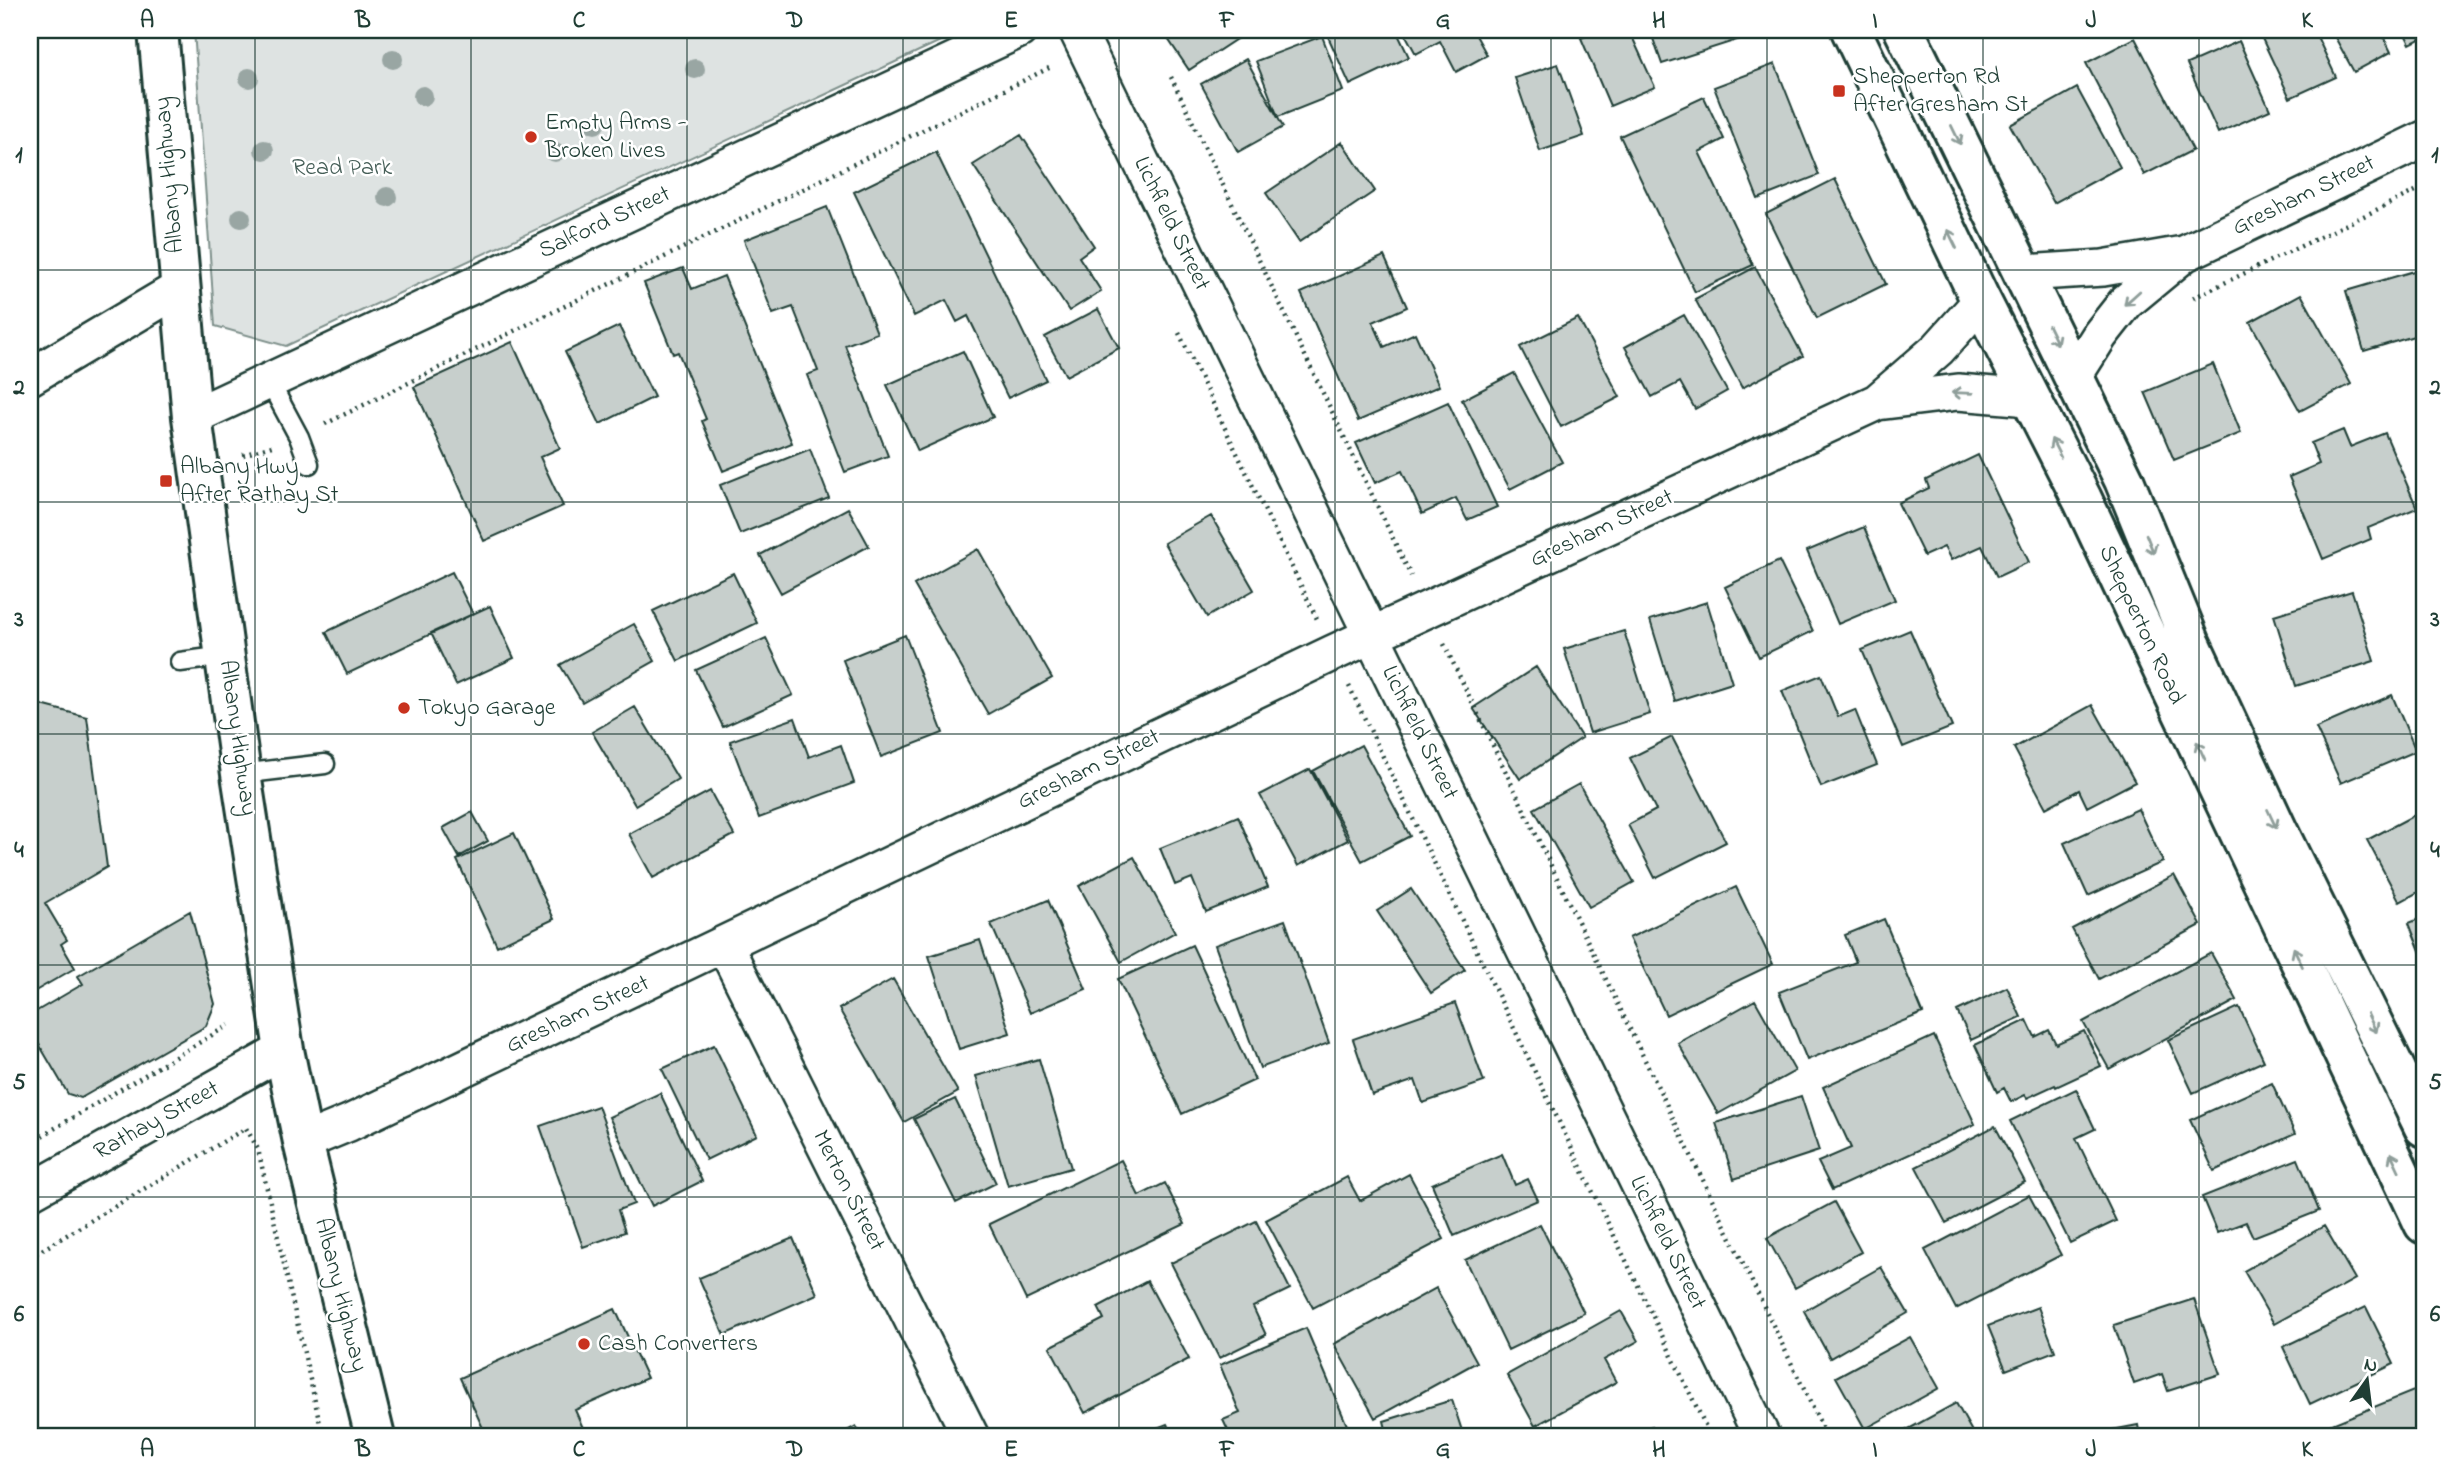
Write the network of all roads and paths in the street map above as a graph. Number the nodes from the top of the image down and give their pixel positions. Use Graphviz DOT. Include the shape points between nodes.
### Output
graph roads {
  1 [pos="158,30"];
  2 [pos="1019,30"];
  3 [pos="1077,30"];
  4 [pos="1851,30"];
  5 [pos="1904,30"];
  6 [pos="1171,77"];
  7 [pos="1057,79"];
  8 [pos="2424,139"];
  9 [pos="2424,187"];
  10 [pos="2184,254"];
  11 [pos="2023,273"];
  12 [pos="180,288"];
  13 [pos="2188,300"];
  14 [pos="1981,301"];
  15 [pos="1177,329"];
  16 [pos="2074,376"];
  17 [pos="30,377"];
  18 [pos="269,381"];
  19 [pos="2030,398"];
  20 [pos="1877,402"];
  21 [pos="192,417"];
  22 [pos="299,437"];
  23 [pos="243,455"];
  24 [pos="309,464"];
  25 [pos="1427,610"];
  26 [pos="1371,635"];
  27 [pos="1334,653"];
  28 [pos="225,656"];
  29 [pos="180,662"];
  30 [pos="326,764"];
  31 [pos="241,774"];
  32 [pos="725,946"];
  33 [pos="229,1025"];
  34 [pos="284,1050"];
  35 [pos="2424,1127"];
  36 [pos="303,1142"];
  37 [pos="30,1143"];
  38 [pos="30,1192"];
  39 [pos="2424,1224"];
  40 [pos="30,1257"];
  41 [pos="323,1437"];
  42 [pos="375,1437"];
  43 [pos="971,1437"];
  44 [pos="1711,1437"];
  45 [pos="1762,1437"];
  46 [pos="1827,1437"];
  1 -- 12 [label="main road, Albany Highway"];
  2 -- 18 [label="street, Salford Street"];
  3 -- 26 [label="street, Lichfield Street"];
  14 -- 4 [label="main road, Shepperton Road, one-way"];
  5 -- 11 [label="main road, Shepperton Road, one-way"];
  6 -- 25 [label="path"];
  7 -- 22 [label="path" via="1051,67"];
  8 -- 10 [label="street, Gresham Street"];
  9 -- 13 [label="path"];
  10 -- 11 [label="street, Gresham Street" via="2103,268"];
  10 -- 16 [label="street, Gresham Street, one-way" via="2126,302"];
  11 -- 16 [label="main road, Shepperton Road, one-way"];
  12 -- 17 [label="street"];
  12 -- 21 [label="main road, Albany Highway"];
  14 -- 19 [label="main road, Shepperton Road"];
  14 -- 20 [label="street, Gresham Street" via="1938,349"];
  15 -- 27 [label="path"];
  16 -- 35 [label="main road, Shepperton Road, one-way" via="2260,794"];
  18 -- 21 [label="street, Salford Street"];
  18 -- 22 [label="lane"];
  19 -- 20 [label="street, Gresham Street, one-way" via="1958,392"];
  39 -- 19 [label="main road, Shepperton Road, one-way"];
  20 -- 25 [label="street, Gresham Street"];
  21 -- 28 [label="main road, Albany Highway"];
  22 -- 23 [label="path"];
  22 -- 24 [label="lane"];
  25 -- 26 [label="street, Gresham Street"];
  25 -- 46 [label="path"];
  26 -- 27 [label="street, Gresham Street"];
  26 -- 45 [label="street, Lichfield Street"];
  27 -- 32 [label="street, Gresham Street"];
  27 -- 44 [label="path"];
  28 -- 29 [label="lane"];
  28 -- 31 [label="main road, Albany Highway"];
  30 -- 31 [label="lane"];
  31 -- 34 [label="main road, Albany Highway"];
  32 -- 36 [label="street, Gresham Street"];
  32 -- 43 [label="street, Merton Street"];
  33 -- 37 [label="path"];
  34 -- 36 [label="main road, Albany Highway"];
  34 -- 38 [label="street, Rathay Street"];
  36 -- 42 [label="main road, Albany Highway"];
  40 -- 41 [label="path" via="247,1128 258,1149"];
}
